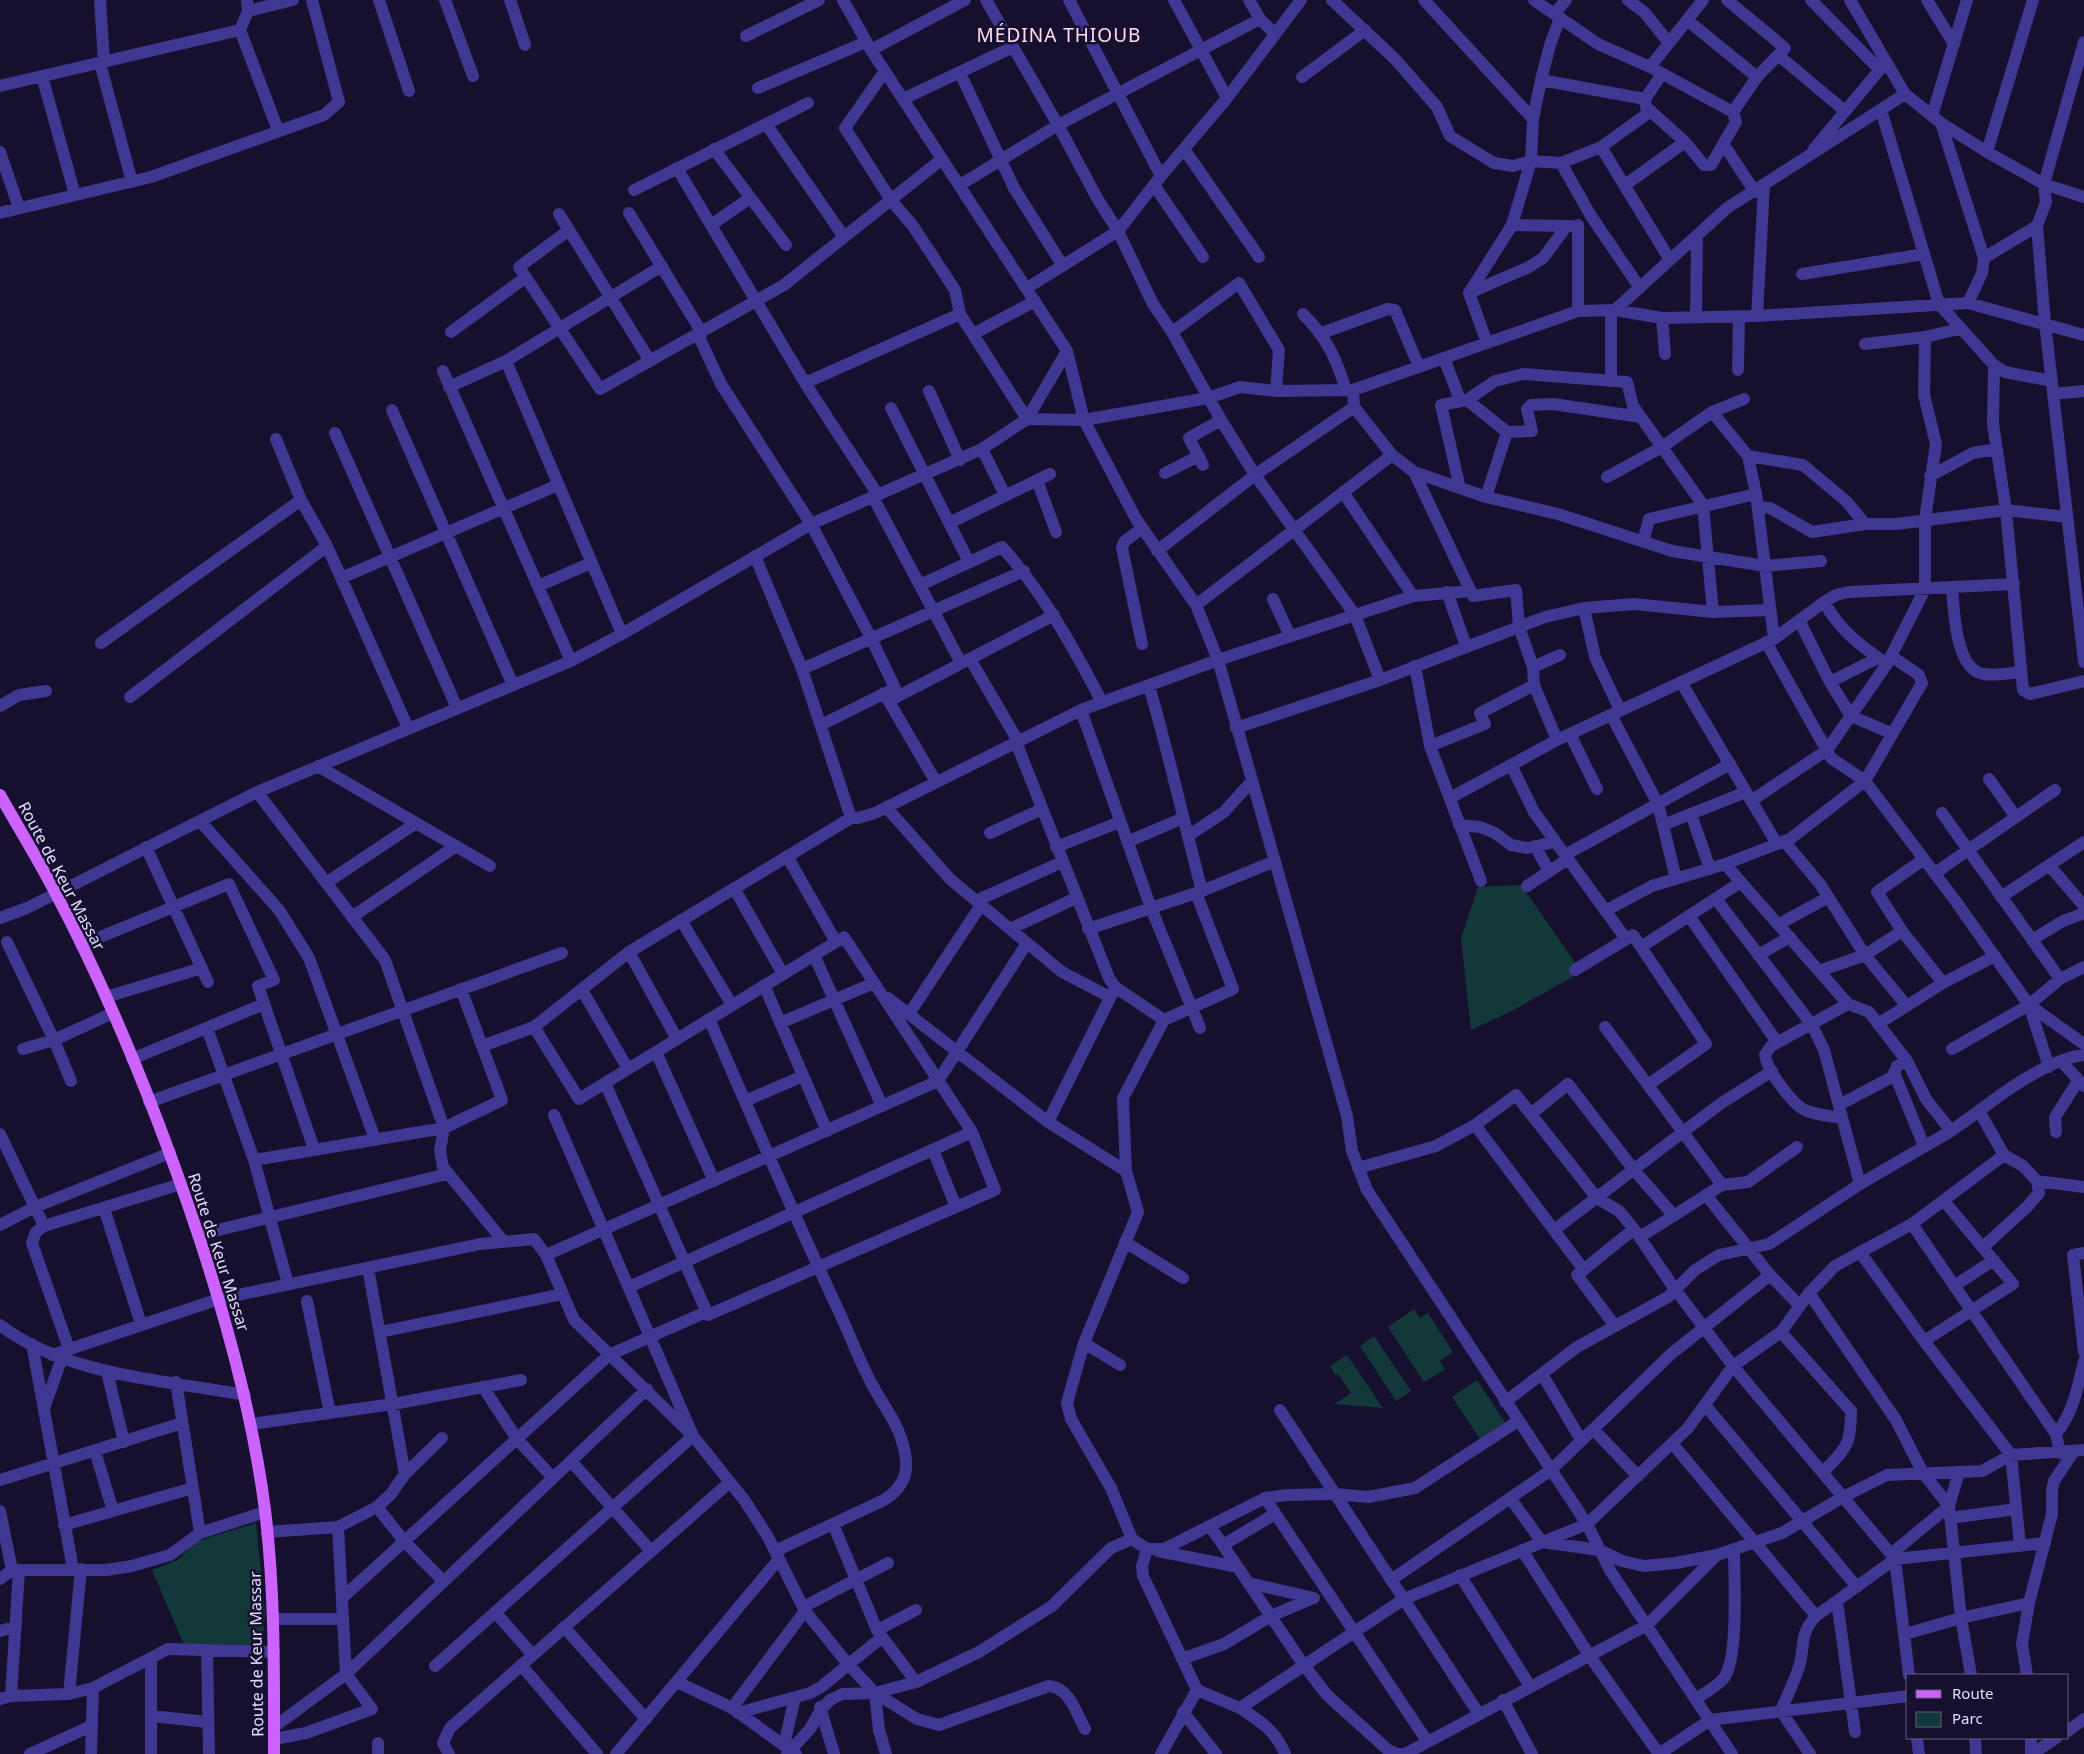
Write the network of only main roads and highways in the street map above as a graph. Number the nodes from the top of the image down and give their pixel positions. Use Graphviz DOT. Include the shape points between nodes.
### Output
graph roads {
  1 [pos="0,795"];
  2 [pos="274,1754"];
  1 -- 2 [label="main road, Route de Keur Massar" via="56,892 113,1013 170,1153 219,1299 245,1395 265,1512 274,1619"];
}
